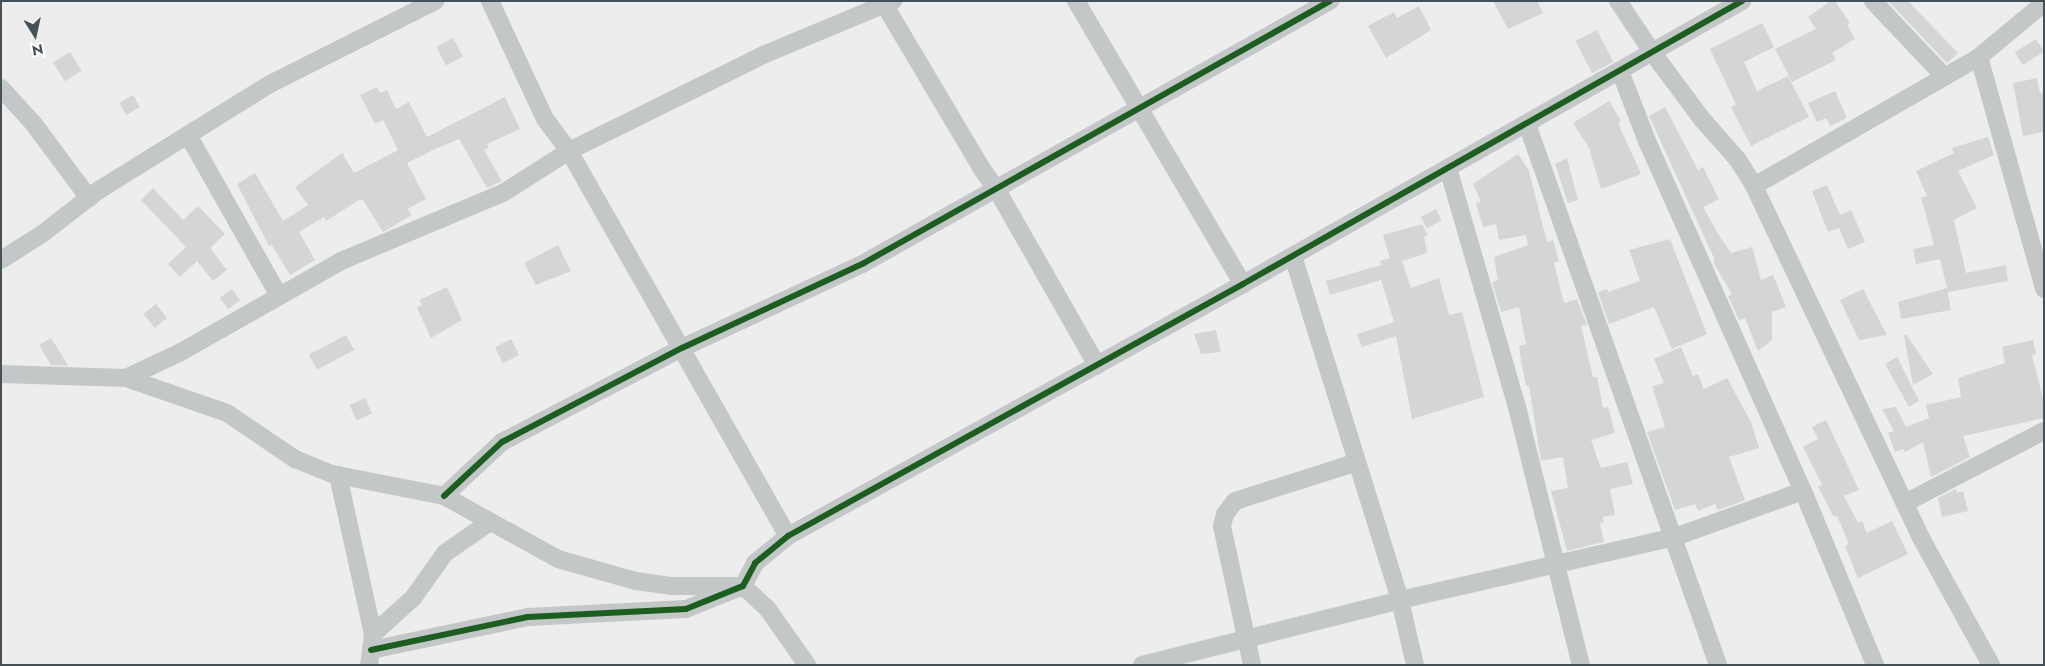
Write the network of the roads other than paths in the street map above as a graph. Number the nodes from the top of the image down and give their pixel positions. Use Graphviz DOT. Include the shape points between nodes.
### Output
graph roads {
  1 [pos="435,1"];
  2 [pos="490,1"];
  3 [pos="1076,1"];
  4 [pos="1330,1"];
  5 [pos="1618,1"];
  6 [pos="1742,1"];
  7 [pos="1874,1"];
  8 [pos="888,3"];
  9 [pos="2044,3"];
  10 [pos="1652,52"];
  11 [pos="1979,57"];
  12 [pos="1620,71"];
  13 [pos="1944,76"];
  14 [pos="1,88"];
  15 [pos="1141,110"];
  16 [pos="1527,124"];
  17 [pos="188,135"];
  18 [pos="569,151"];
  19 [pos="1448,168"];
  20 [pos="1754,186"];
  21 [pos="997,190"];
  22 [pos="89,198"];
  23 [pos="1293,256"];
  24 [pos="1,260"];
  25 [pos="1243,284"];
  26 [pos="2044,289"];
  27 [pos="279,296"];
  28 [pos="682,348"];
  29 [pos="1097,365"];
  30 [pos="1,374"];
  31 [pos="126,378"];
  32 [pos="2044,430"];
  33 [pos="1357,462"];
  34 [pos="338,475"];
  35 [pos="1804,491"];
  36 [pos="444,496"];
  37 [pos="1905,503"];
  38 [pos="490,522"];
  39 [pos="788,536"];
  40 [pos="1675,537"];
  41 [pos="1556,564"];
  42 [pos="743,586"];
  43 [pos="1400,600"];
  44 [pos="1246,639"];
  45 [pos="371,650"];
  46 [pos="807,665"];
  47 [pos="1142,665"];
  48 [pos="1252,665"];
  49 [pos="1415,665"];
  50 [pos="1581,665"];
  51 [pos="1718,665"];
  52 [pos="1875,665"];
  53 [pos="1991,665"];
  1 -- 17 [label="street" via="270,84"];
  2 -- 18 [label="street" via="545,119"];
  3 -- 15 [label="street"];
  4 -- 15 [label="street"];
  5 -- 10 [label="street"];
  6 -- 10 [label="street"];
  7 -- 13 [label="street"];
  8 -- 18 [label="street" via="763,56"];
  8 -- 21 [label="street" via="980,166"];
  9 -- 11 [label="street"];
  10 -- 12 [label="street"];
  10 -- 20 [label="street" via="1702,119 1738,160"];
  11 -- 13 [label="street"];
  11 -- 26 [label="street"];
  12 -- 16 [label="street"];
  12 -- 35 [label="street" via="1647,141"];
  13 -- 20 [label="street"];
  14 -- 22 [label="street" via="33,123"];
  15 -- 21 [label="street"];
  15 -- 25 [label="street"];
  16 -- 19 [label="street"];
  16 -- 40 [label="street"];
  17 -- 22 [label="street"];
  17 -- 27 [label="street"];
  18 -- 27 [label="street" via="503,193 341,261"];
  18 -- 28 [label="street"];
  19 -- 23 [label="street"];
  19 -- 41 [label="street" via="1518,407"];
  20 -- 37 [label="street"];
  21 -- 28 [label="street" via="864,263"];
  21 -- 29 [label="street"];
  22 -- 24 [label="street"];
  23 -- 25 [label="street"];
  23 -- 33 [label="street"];
  25 -- 29 [label="street"];
  27 -- 31 [label="street" via="182,352"];
  28 -- 36 [label="street" via="502,442"];
  28 -- 39 [label="street"];
  29 -- 39 [label="street"];
  30 -- 31 [label="street"];
  31 -- 34 [label="street" via="227,413 295,459"];
  32 -- 37 [label="street"];
  33 -- 43 [label="street"];
  33 -- 44 [label="street" via="1235,501 1225,514 1222,526"];
  34 -- 36 [label="street"];
  34 -- 45 [label="street"];
  35 -- 40 [label="street"];
  35 -- 52 [label="street"];
  36 -- 38 [label="street"];
  37 -- 53 [label="street"];
  38 -- 42 [label="street" via="558,560 636,581 671,586"];
  38 -- 45 [label="street" via="445,553"];
  39 -- 42 [label="street" via="755,563"];
  40 -- 41 [label="street"];
  40 -- 51 [label="street"];
  41 -- 43 [label="street"];
  41 -- 50 [label="street"];
  42 -- 45 [label="street" via="686,609 528,617"];
  42 -- 46 [label="street" via="767,608"];
  43 -- 44 [label="street"];
  43 -- 49 [label="street"];
  44 -- 47 [label="street"];
  44 -- 48 [label="street"];
}
